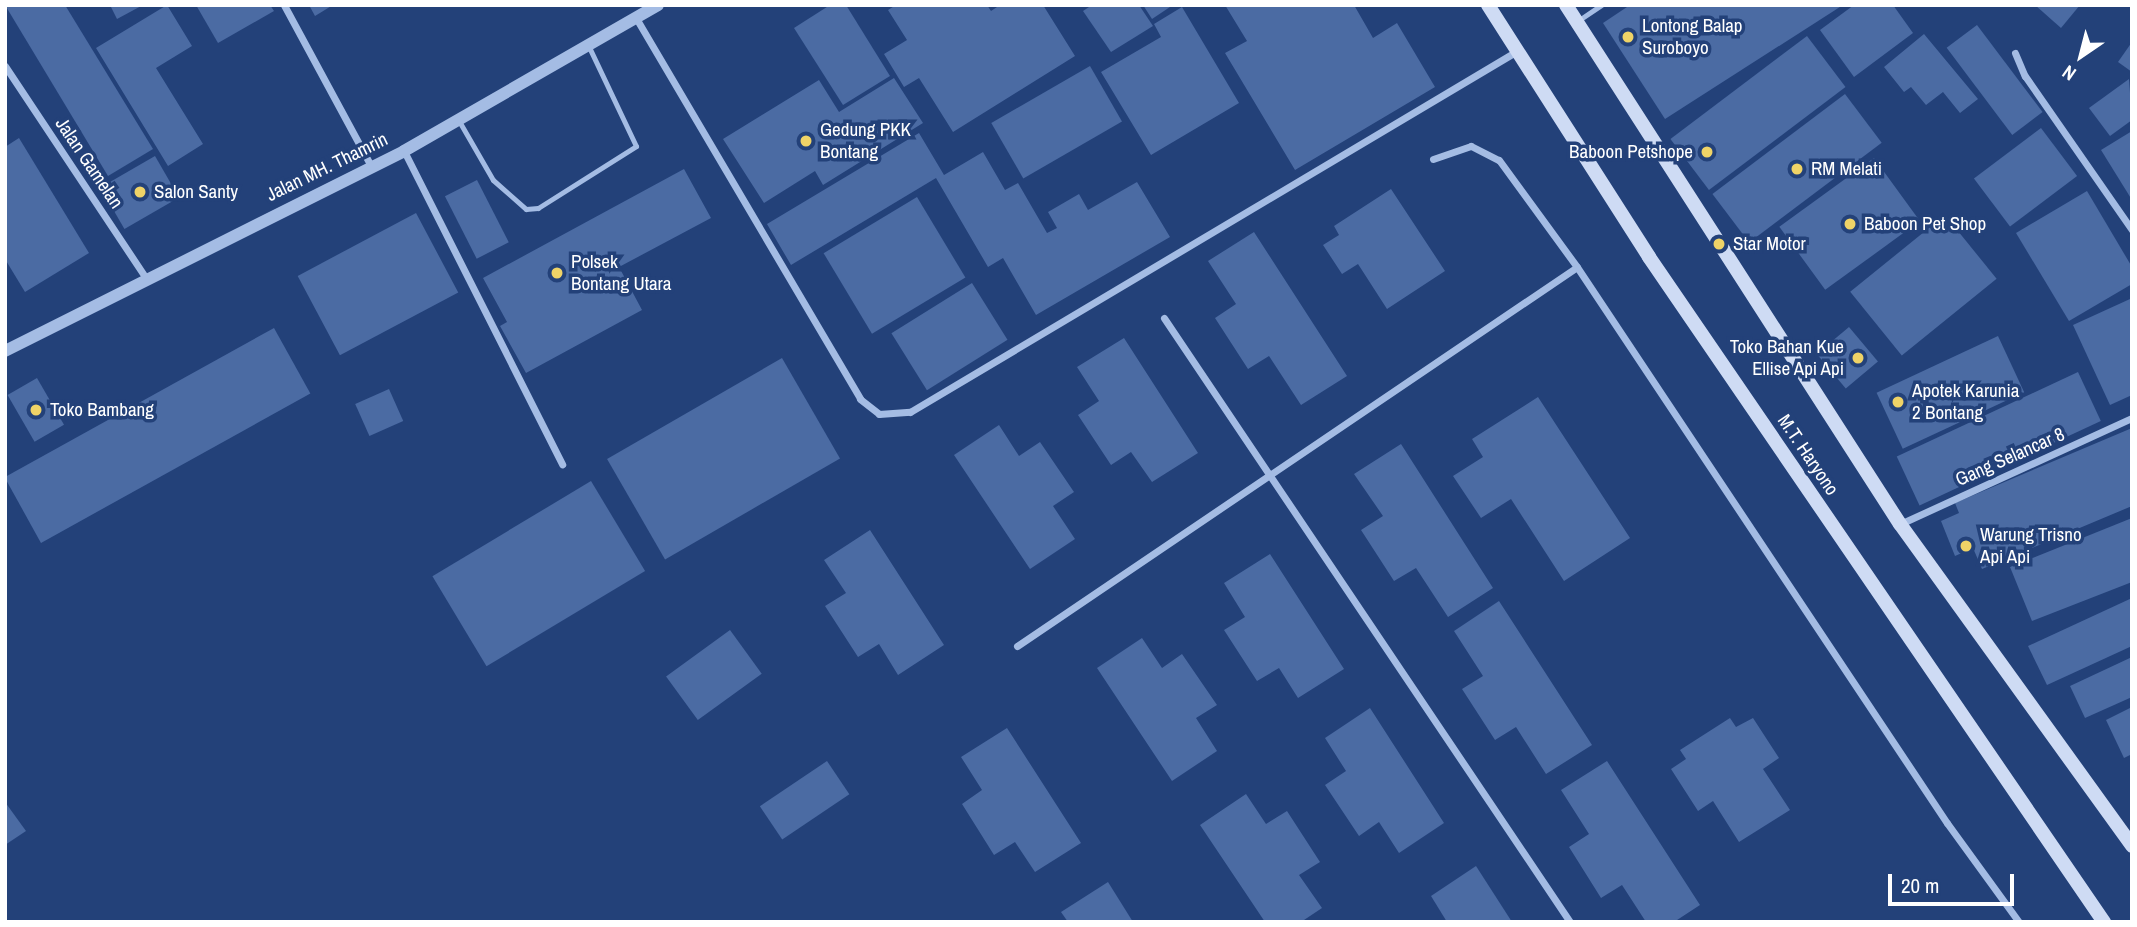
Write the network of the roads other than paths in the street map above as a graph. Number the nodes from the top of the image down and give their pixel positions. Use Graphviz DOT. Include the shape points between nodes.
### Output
graph roads {
  1 [pos="284,5"];
  2 [pos="658,5"];
  3 [pos="1488,5"];
  4 [pos="1566,5"];
  5 [pos="1601,5"];
  6 [pos="636,18"];
  7 [pos="1576,22"];
  8 [pos="589,46"];
  9 [pos="1517,51"];
  10 [pos="2015,53"];
  11 [pos="5,66"];
  12 [pos="459,121"];
  13 [pos="404,151"];
  14 [pos="1433,159"];
  15 [pos="371,166"];
  16 [pos="2132,230"];
  17 [pos="1577,267"];
  18 [pos="146,278"];
  19 [pos="1164,318"];
  20 [pos="5,351"];
  21 [pos="2132,418"];
  22 [pos="562,464"];
  23 [pos="1272,473"];
  24 [pos="1900,524"];
  25 [pos="1017,646"];
  26 [pos="2132,846"];
  27 [pos="1570,922"];
  28 [pos="2019,922"];
  29 [pos="2104,922"];
  1 -- 15 [label="street"];
  2 -- 6 [label="street, Jalan MH. Thamrin"];
  3 -- 9 [label="main road, M.T. Haryono"];
  4 -- 7 [label="main road, M.T. Haryono"];
  5 -- 7 [label="lane"];
  6 -- 8 [label="street, Jalan MH. Thamrin"];
  6 -- 9 [label="street" via="860,398 879,414 910,412"];
  7 -- 24 [label="main road, M.T. Haryono"];
  8 -- 12 [label="street, Jalan MH. Thamrin"];
  8 -- 12 [label="lane" via="636,146 538,208 526,209 493,180"];
  9 -- 29 [label="main road, M.T. Haryono" via="1649,257"];
  10 -- 16 [label="street" via="2025,76"];
  11 -- 18 [label="street, Jalan Gamelan"];
  12 -- 13 [label="street, Jalan MH. Thamrin"];
  13 -- 15 [label="street, Jalan MH. Thamrin"];
  13 -- 22 [label="street"];
  14 -- 17 [label="street" via="1471,146 1492,154"];
  15 -- 18 [label="street, Jalan MH. Thamrin"];
  17 -- 23 [label="street"];
  17 -- 28 [label="street" via="1947,823"];
  18 -- 20 [label="street, Jalan MH. Thamrin"];
  19 -- 23 [label="street"];
  21 -- 24 [label="street, Gang Selancar 8"];
  23 -- 25 [label="street"];
  23 -- 27 [label="street"];
  24 -- 26 [label="main road, M.T. Haryono"];
}
